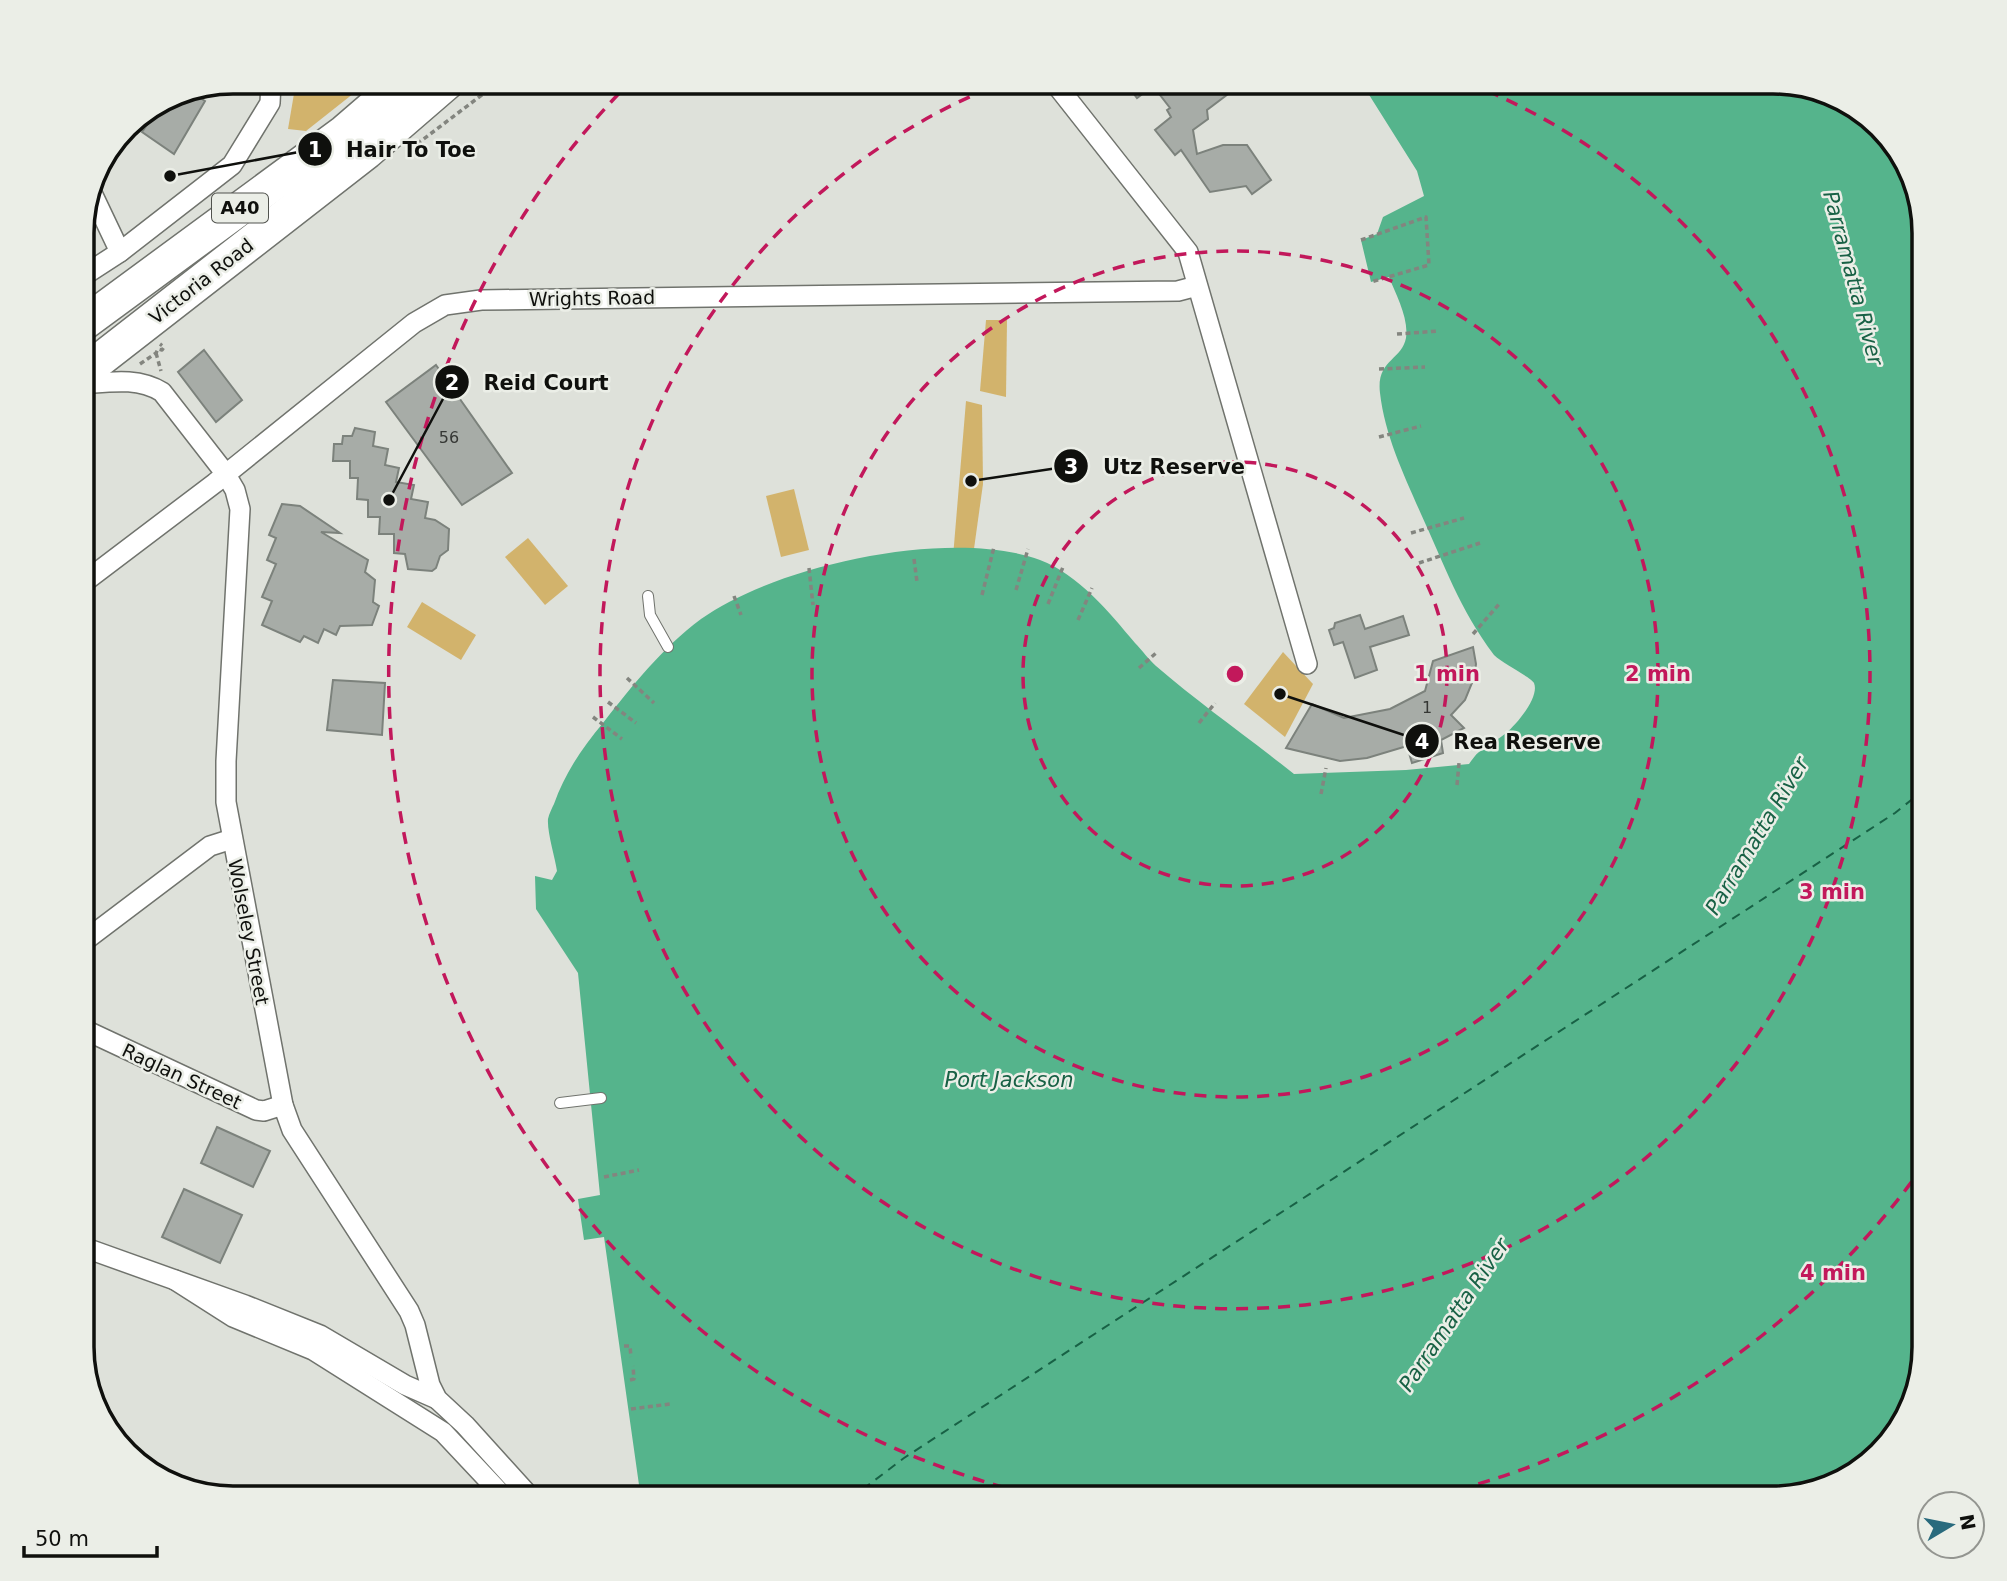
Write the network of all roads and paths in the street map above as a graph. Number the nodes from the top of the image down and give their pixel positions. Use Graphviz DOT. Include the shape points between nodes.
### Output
graph roads {
  1 [pos="270,94"];
  2 [pos="388,94"];
  3 [pos="434,94"];
  4 [pos="1063,94"];
  5 [pos="98,205"];
  6 [pos="1361,240"];
  7 [pos="120,252"];
  8 [pos="95,268"];
  9 [pos="1371,282"];
  10 [pos="1197,286"];
  11 [pos="95,315"];
  12 [pos="1438,331"];
  13 [pos="1397,334"];
  14 [pos="156,353"];
  15 [pos="95,364"];
  16 [pos="159,367"];
  17 [pos="1424,367"];
  18 [pos="1379,369"];
  19 [pos="95,384"];
  20 [pos="1421,426"];
  21 [pos="1379,437"];
  22 [pos="225,473"];
  23 [pos="1464,518"];
  24 [pos="1410,533"];
  25 [pos="1480,543"];
  26 [pos="994,547"];
  27 [pos="1028,549"];
  28 [pos="914,558"];
  29 [pos="1419,563"];
  30 [pos="809,568"];
  31 [pos="1063,568"];
  32 [pos="95,574"];
  33 [pos="917,582"];
  34 [pos="1092,588"];
  35 [pos="1016,590"];
  36 [pos="982,595"];
  37 [pos="648,596"];
  38 [pos="734,596"];
  39 [pos="1500,603"];
  40 [pos="1048,604"];
  41 [pos="813,606"];
  42 [pos="741,615"];
  43 [pos="1078,620"];
  44 [pos="1473,634"];
  45 [pos="667,647"];
  46 [pos="1156,653"];
  47 [pos="1307,664"];
  48 [pos="1139,668"];
  49 [pos="627,678"];
  50 [pos="608,702"];
  51 [pos="654,703"];
  52 [pos="1215,703"];
  53 [pos="593,717"];
  54 [pos="636,723"];
  55 [pos="1199,723"];
  56 [pos="622,739"];
  57 [pos="1459,763"];
  58 [pos="1326,768"];
  59 [pos="1457,785"];
  60 [pos="1321,794"];
  61 [pos="232,839"];
  62 [pos="95,933"];
  63 [pos="95,1035"];
  64 [pos="601,1098"];
  65 [pos="560,1103"];
  66 [pos="283,1105"];
  67 [pos="639,1170"];
  68 [pos="604,1177"];
  69 [pos="95,1251"];
  70 [pos="175,1280"];
  71 [pos="624,1346"];
  72 [pos="631,1357"];
  73 [pos="633,1366"];
  74 [pos="630,1380"];
  75 [pos="438,1399"];
  76 [pos="670,1404"];
  77 [pos="631,1409"];
  78 [pos="495,1487"];
  79 [pos="520,1487"];
  1 -- 7 [label="street" via="270,103 232,165"];
  2 -- 11 [label="highway, Victoria Road / A40" via="344,132"];
  3 -- 15 [label="highway, Victoria Road / A40" via="367,152"];
  4 -- 10 [label="street" via="1188,252"];
  5 -- 7 [label="street"];
  6 -- 9 [label="path" via="1426,217 1429,265"];
  7 -- 8 [label="street"];
  10 -- 22 [label="street, Wrights Road" via="1178,291 454,302 426,314"];
  10 -- 47 [label="street"];
  12 -- 13 [label="path"];
  14 -- 16 [label="path"];
  17 -- 18 [label="path"];
  19 -- 22 [label="street, Wolseley Street" via="133,382 162,392"];
  20 -- 21 [label="path"];
  22 -- 32 [label="street, Wrights Road"];
  22 -- 61 [label="street, Wolseley Street" via="240,509 225,787"];
  23 -- 24 [label="path"];
  25 -- 29 [label="path"];
  26 -- 36 [label="path"];
  27 -- 35 [label="path"];
  28 -- 33 [label="path"];
  30 -- 41 [label="path"];
  31 -- 40 [label="path"];
  34 -- 43 [label="path"];
  37 -- 45 [label="lane" via="650,615"];
  38 -- 42 [label="path"];
  39 -- 44 [label="path"];
  46 -- 48 [label="path"];
  49 -- 51 [label="path"];
  50 -- 54 [label="path"];
  52 -- 55 [label="path"];
  53 -- 56 [label="path"];
  57 -- 59 [label="path"];
  58 -- 60 [label="path"];
  61 -- 62 [label="street" via="210,846"];
  61 -- 66 [label="street, Wolseley Street"];
  63 -- 66 [label="street, Raglan Street" via="256,1110"];
  64 -- 65 [label="lane"];
  66 -- 75 [label="street, Wolseley Street" via="292,1130 409,1311 425,1371"];
  67 -- 68 [label="path"];
  69 -- 70 [label="street"];
  70 -- 75 [label="street" via="320,1335"];
  70 -- 78 [label="street" via="233,1317 313,1350 443,1432"];
  71 -- 72 [label="path" via="630,1346"];
  73 -- 74 [label="path" via="635,1379"];
  75 -- 79 [label="street, Wolseley Street"];
  76 -- 77 [label="path"];
}
